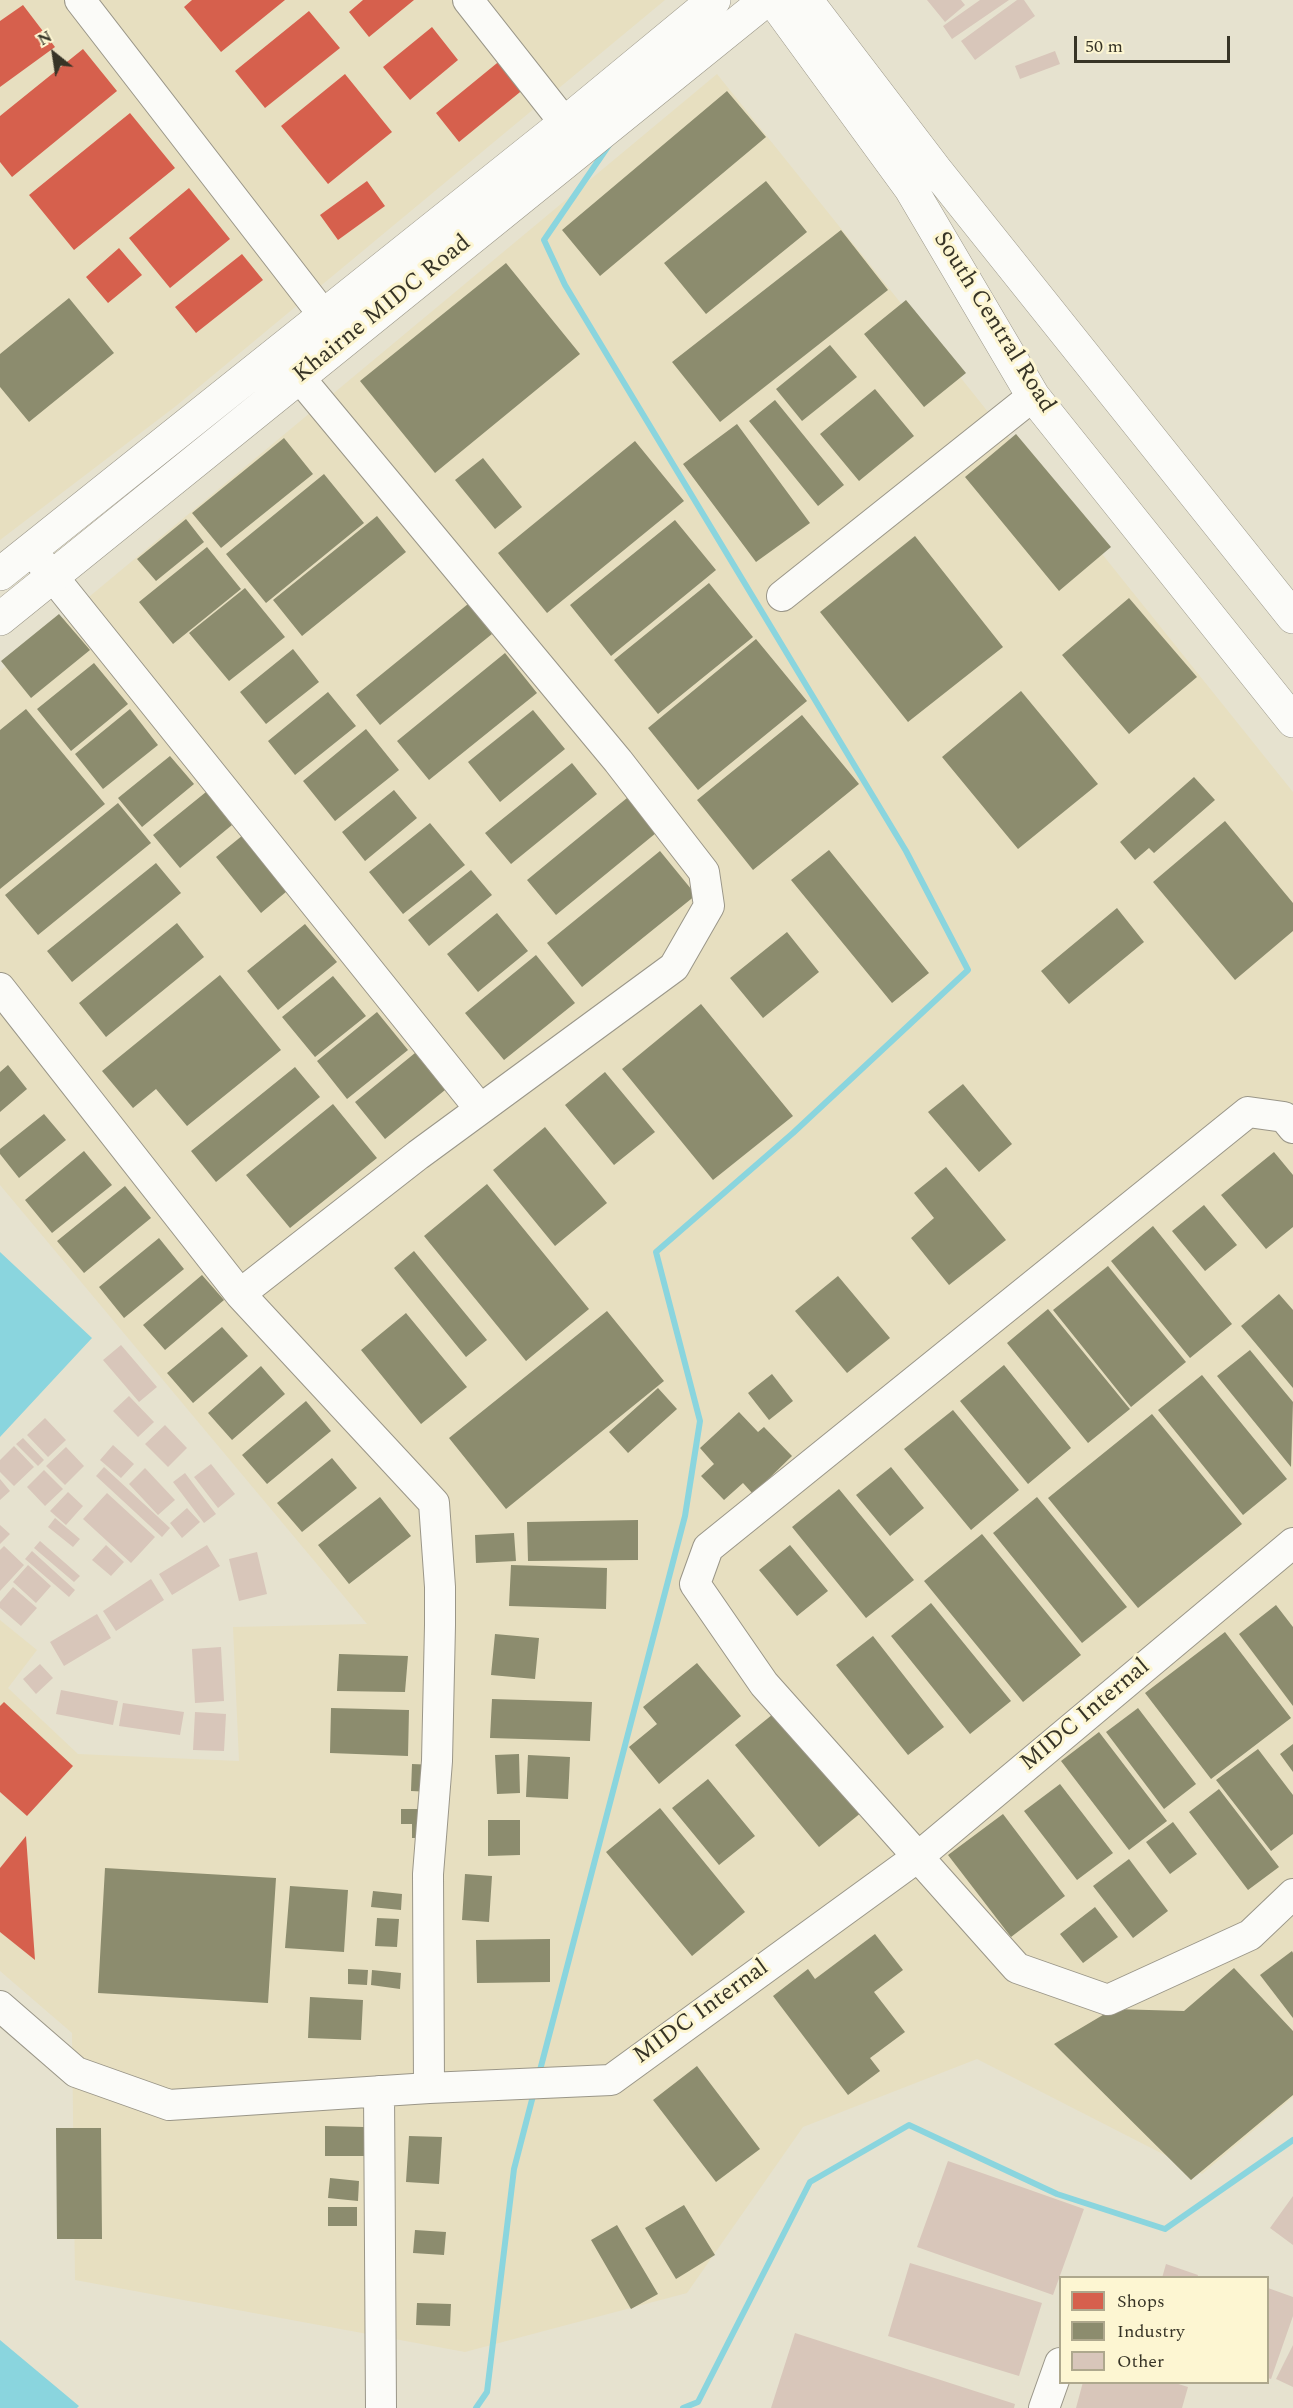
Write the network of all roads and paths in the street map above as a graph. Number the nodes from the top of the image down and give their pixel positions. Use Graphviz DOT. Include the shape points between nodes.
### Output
graph roads {
  1 [pos="80,0"];
  2 [pos="468,0"];
  3 [pos="714,0"];
  4 [pos="766,0"];
  5 [pos="773,0"];
  6 [pos="806,0"];
  7 [pos="574,135"];
  8 [pos="323,316"];
  9 [pos="345,342"];
  10 [pos="278,352"];
  11 [pos="300,378"];
  12 [pos="1034,396"];
  13 [pos="31,549"];
  14 [pos="0,574"];
  15 [pos="53,576"];
  16 [pos="782,596"];
  17 [pos="1293,616"];
  18 [pos="0,619"];
  19 [pos="1293,721"];
  20 [pos="0,988"];
  21 [pos="480,1109"];
  22 [pos="1293,1128"];
  23 [pos="240,1294"];
  24 [pos="1293,1543"];
  25 [pos="919,1856"];
  26 [pos="1293,1894"];
  27 [pos="0,2006"];
  28 [pos="429,2088"];
  29 [pos="379,2091"];
  30 [pos="1059,2365"];
  31 [pos="381,2408"];
  32 [pos="1044,2408"];
  1 -- 8 [label="street"];
  2 -- 7 [label="street"];
  3 -- 7 [label="main road, Khairne MIDC Road"];
  4 -- 7 [label="main road, Khairne MIDC Road"];
  5 -- 12 [label="main road, South Central Road" via="911,189"];
  6 -- 17 [label="main road, South Central Road" via="935,169"];
  7 -- 8 [label="main road, Khairne MIDC Road"];
  7 -- 9 [label="main road, Khairne MIDC Road"];
  8 -- 9 [label="street"];
  8 -- 10 [label="main road, Khairne MIDC Road"];
  9 -- 11 [label="main road, Khairne MIDC Road"];
  10 -- 11 [label="street"];
  10 -- 13 [label="main road, Khairne MIDC Road"];
  11 -- 15 [label="main road, Khairne MIDC Road"];
  11 -- 21 [label="street" via="618,761 704,872 709,906 674,967"];
  12 -- 16 [label="street"];
  12 -- 19 [label="main road, South Central Road"];
  13 -- 14 [label="main road, Khairne MIDC Road"];
  13 -- 15 [label="street"];
  15 -- 18 [label="main road, Khairne MIDC Road"];
  15 -- 21 [label="street"];
  20 -- 23 [label="street"];
  21 -- 23 [label="street"];
  22 -- 25 [label="street" via="1284,1117 1248,1112 708,1548 695,1584 764,1684"];
  23 -- 28 [label="street" via="434,1503 440,1616 437,1761 428,1874"];
  24 -- 25 [label="street, MIDC Internal"];
  25 -- 26 [label="street" via="1017,1968 1108,2000 1250,1935"];
  25 -- 28 [label="street, MIDC Internal" via="611,2080"];
  27 -- 29 [label="street, MIDC Internal" via="75,2072 169,2105"];
  28 -- 29 [label="street, MIDC Internal"];
  29 -- 31 [label="street"];
  30 -- 32 [label="street"];
}
